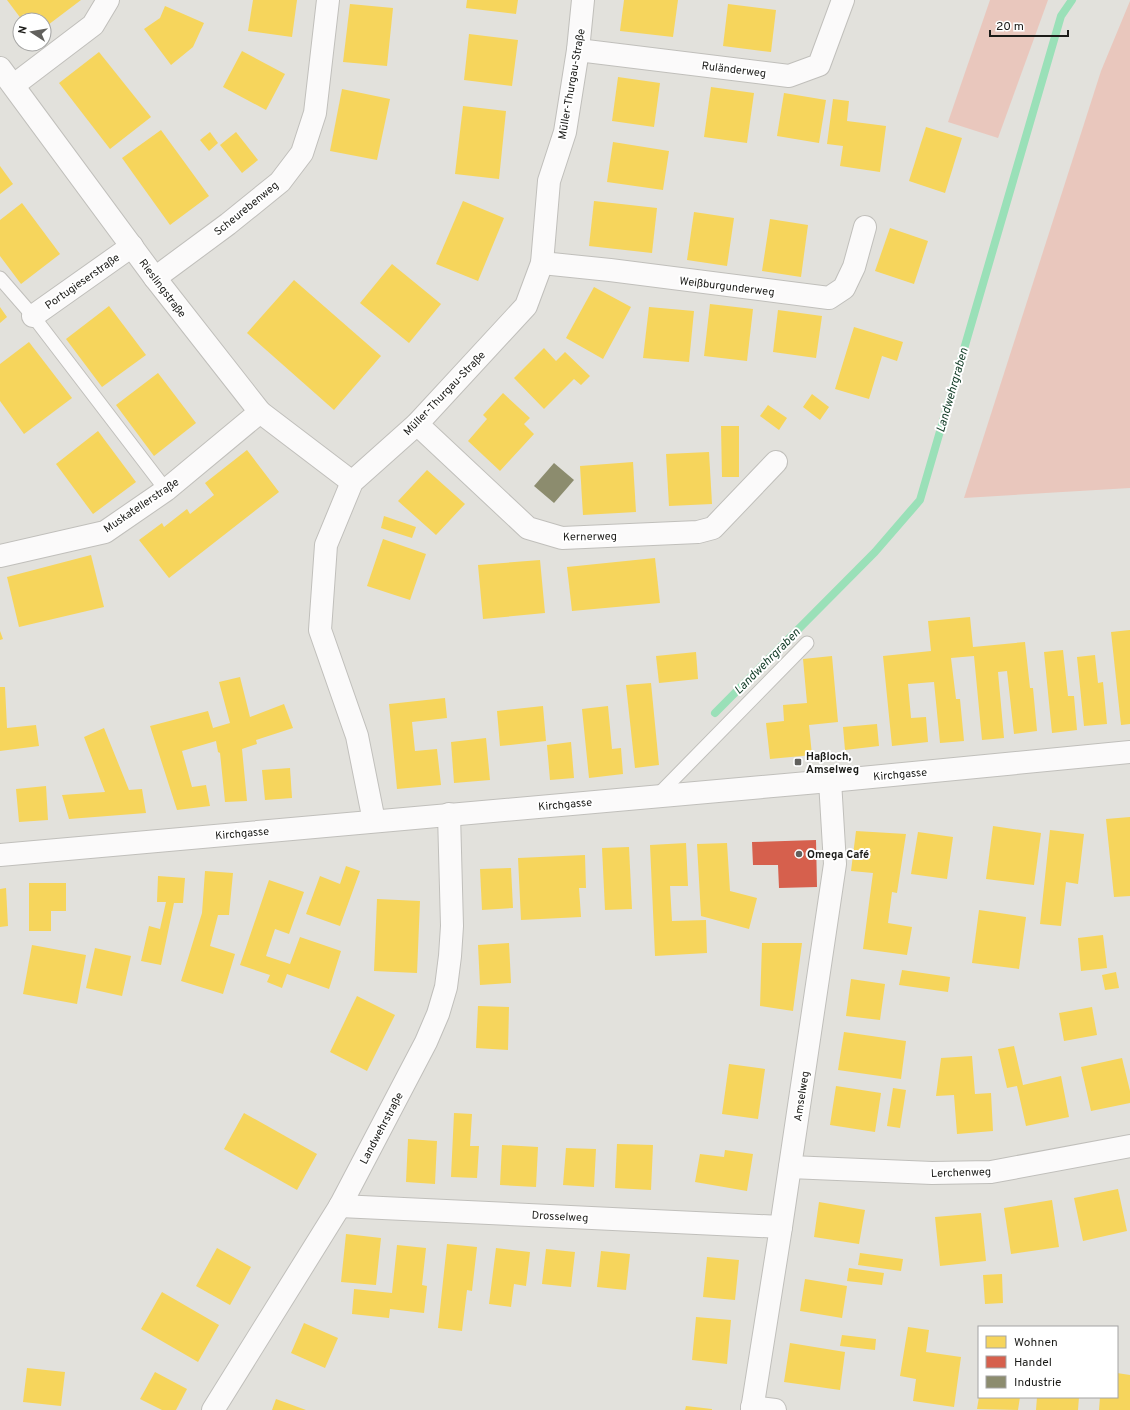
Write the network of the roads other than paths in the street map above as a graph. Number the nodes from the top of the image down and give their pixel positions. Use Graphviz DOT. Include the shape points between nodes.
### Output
graph roads {
  1 [pos="108,0"];
  2 [pos="328,0"];
  3 [pos="583,0"];
  4 [pos="843,0"];
  5 [pos="578,50"];
  6 [pos="4,75"];
  7 [pos="866,227"];
  8 [pos="132,246"];
  9 [pos="542,263"];
  10 [pos="0,278"];
  11 [pos="155,278"];
  12 [pos="33,316"];
  13 [pos="260,412"];
  14 [pos="418,424"];
  15 [pos="776,462"];
  16 [pos="352,482"];
  17 [pos="166,490"];
  18 [pos="0,556"];
  19 [pos="807,643"];
  20 [pos="1130,752"];
  21 [pos="830,781"];
  22 [pos="657,796"];
  23 [pos="449,814"];
  24 [pos="374,822"];
  25 [pos="0,855"];
  26 [pos="1130,1146"];
  27 [pos="790,1167"];
  28 [pos="340,1206"];
  29 [pos="781,1227"];
  30 [pos="752,1408"];
  31 [pos="214,1410"];
  32 [pos="775,1410"];
  1 -- 6 [label="street" via="93,25"];
  2 -- 11 [label="street, Scheurebenweg" via="315,113 302,153 280,182"];
  3 -- 5 [label="street, Müller-Thurgau-Straße"];
  4 -- 5 [label="street, Ruländerweg" via="819,65 789,76"];
  5 -- 9 [label="street, Müller-Thurgau-Straße" via="565,132 549,181"];
  6 -- 8 [label="street, Rieslingstraße"];
  7 -- 9 [label="street, Weißburgunderweg" via="854,267 844,288 829,298"];
  8 -- 11 [label="street, Rieslingstraße"];
  8 -- 12 [label="street, Portugieserstraße"];
  9 -- 14 [label="street, Müller-Thurgau-Straße" via="526,306"];
  10 -- 12 [label="lane"];
  11 -- 13 [label="street, Rieslingstraße"];
  12 -- 17 [label="lane"];
  13 -- 16 [label="street, Rieslingstraße"];
  13 -- 17 [label="street, Muskatellerstraße"];
  14 -- 15 [label="street, Kernerweg" via="528,528 562,538 698,532 713,528"];
  14 -- 16 [label="street, Müller-Thurgau-Straße"];
  16 -- 24 [label="street, Müller-Thurgau-Straße" via="326,545 320,630 358,736"];
  17 -- 18 [label="street, Muskatellerstraße" via="105,532"];
  19 -- 22 [label="lane"];
  20 -- 21 [label="street, Kirchgasse"];
  21 -- 22 [label="street, Kirchgasse"];
  21 -- 27 [label="street, Amselweg" via="835,864"];
  22 -- 23 [label="street, Kirchgasse"];
  23 -- 24 [label="street, Kirchgasse"];
  23 -- 28 [label="street, Landwehrstraße" via="452,926 446,987 426,1042"];
  24 -- 25 [label="street, Kirchgasse"];
  26 -- 27 [label="street, Lerchenweg" via="991,1172 932,1173"];
  27 -- 29 [label="street, Amselweg"];
  28 -- 29 [label="street, Drosselweg"];
  28 -- 31 [label="street, Landwehrstraße"];
  29 -- 30 [label="street, Amselweg"];
  30 -- 32 [label="street"];
}
